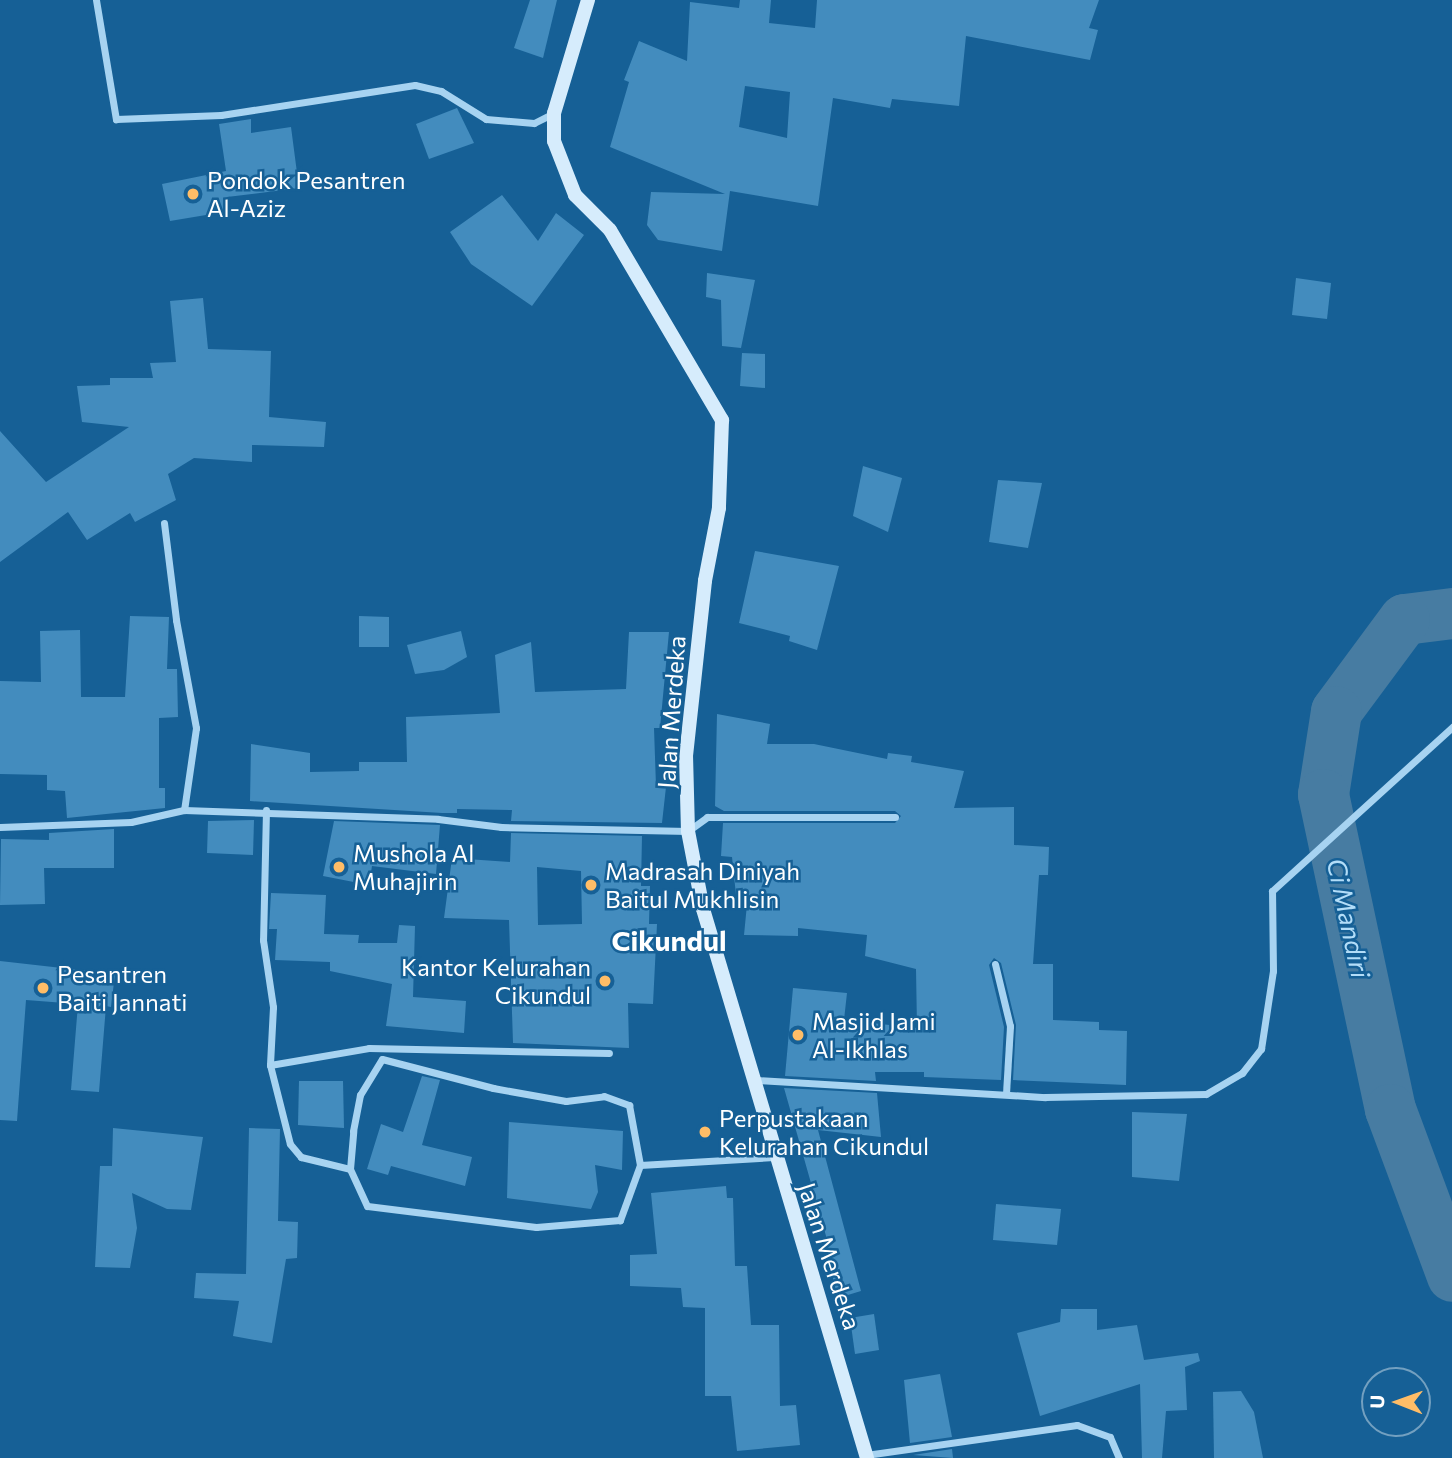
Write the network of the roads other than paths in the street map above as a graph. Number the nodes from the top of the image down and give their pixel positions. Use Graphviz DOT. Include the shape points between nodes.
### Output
graph roads {
  1 [pos="96,0"];
  2 [pos="588,0"];
  3 [pos="554,113"];
  4 [pos="164,523"];
  5 [pos="1452,727"];
  6 [pos="184,810"];
  7 [pos="266,810"];
  8 [pos="895,817"];
  9 [pos="0,827"];
  10 [pos="688,831"];
  11 [pos="995,964"];
  12 [pos="609,1053"];
  13 [pos="270,1065"];
  14 [pos="757,1080"];
  15 [pos="1006,1094"];
  16 [pos="774,1157"];
  17 [pos="640,1165"];
  18 [pos="350,1169"];
  19 [pos="867,1456"];
  20 [pos="1119,1458"];
  1 -- 3 [label="street" via="116,119 221,115 415,85 441,91 486,119 534,123"];
  2 -- 3 [label="street, Jalan Merdeka"];
  3 -- 10 [label="street, Jalan Merdeka" via="554,141 575,195 610,230 722,420 719,508 705,581 686,755"];
  4 -- 6 [label="street" via="176,620 197,728"];
  5 -- 15 [label="street" via="1272,891 1273,971 1262,1049 1242,1073 1206,1094 1137,1098"];
  6 -- 7 [label="street"];
  6 -- 9 [label="street" via="119,823"];
  7 -- 10 [label="street" via="501,827"];
  7 -- 13 [label="street" via="263,940 273,1007"];
  8 -- 10 [label="street" via="707,817"];
  10 -- 14 [label="street, Jalan Merdeka" via="703,909"];
  11 -- 15 [label="street" via="1010,1026"];
  12 -- 13 [label="street" via="369,1048"];
  13 -- 18 [label="street" via="290,1144 301,1157"];
  14 -- 15 [label="street"];
  14 -- 16 [label="street, Jalan Merdeka"];
  16 -- 17 [label="street"];
  16 -- 19 [label="street, Jalan Merdeka"];
  17 -- 18 [label="street" via="620,1220 536,1227 367,1206"];
  17 -- 18 [label="street" via="629,1105 604,1096 566,1101 493,1088 382,1059 360,1095"];
  19 -- 20 [label="street" via="1077,1424 1110,1437"];
}
